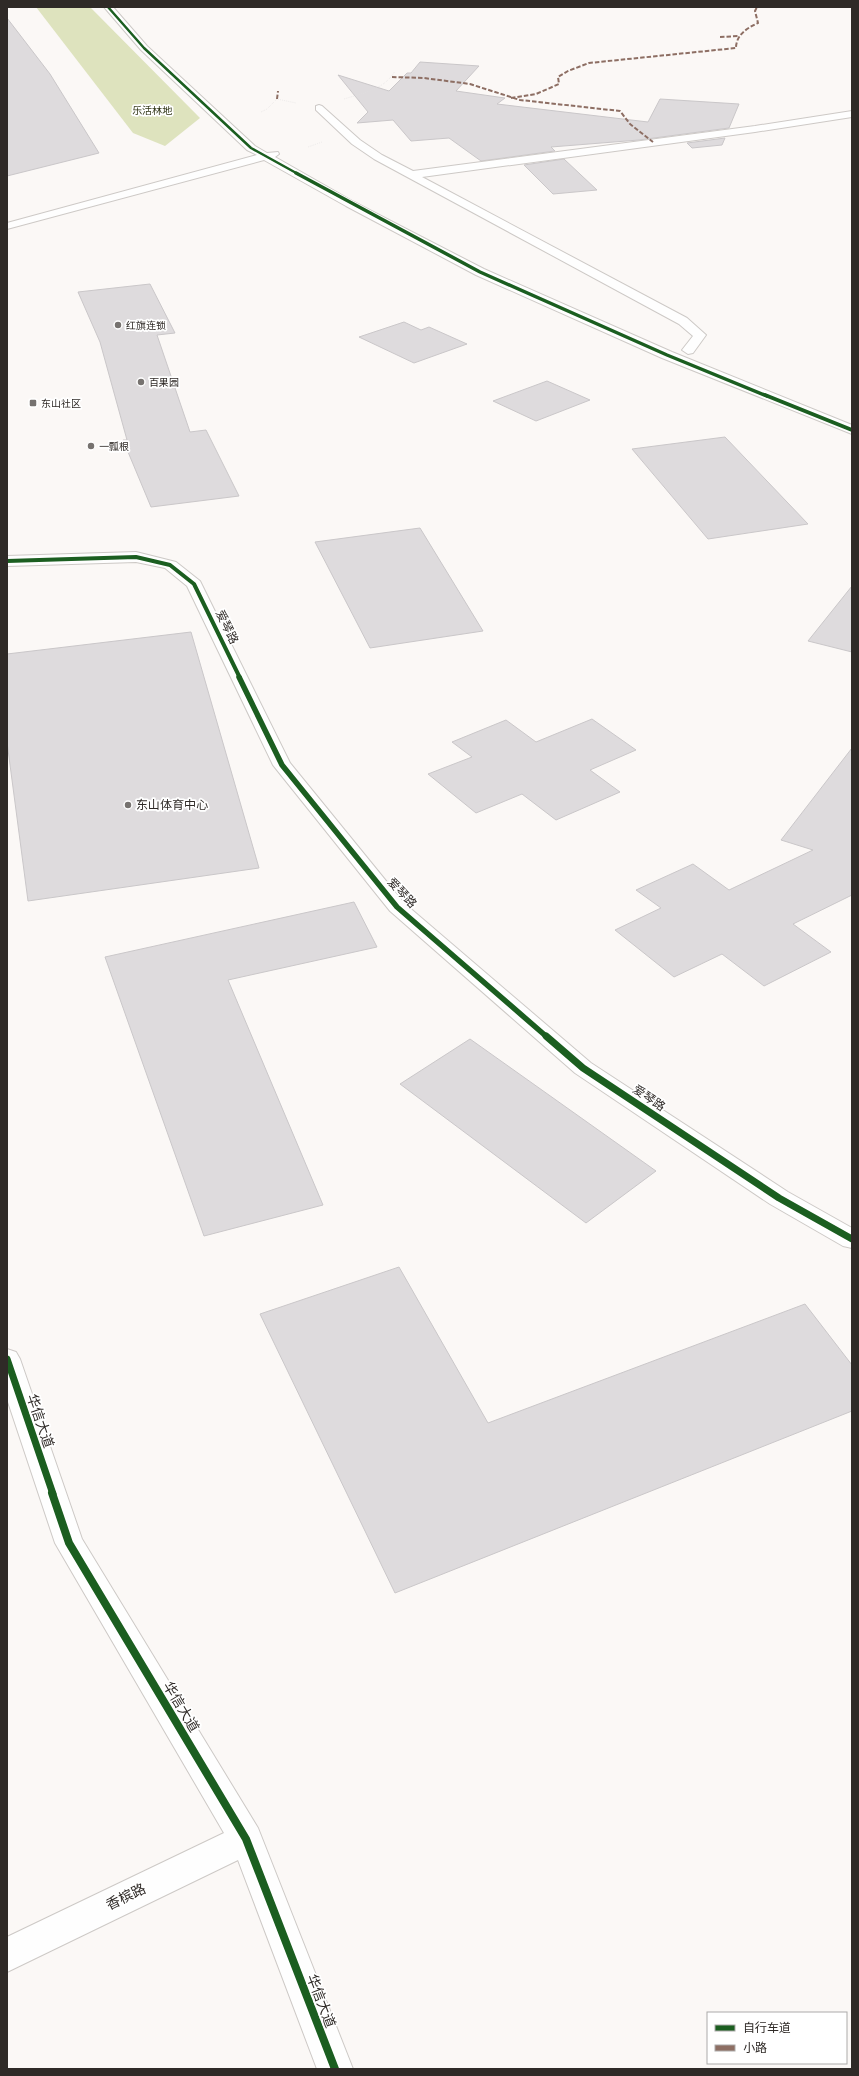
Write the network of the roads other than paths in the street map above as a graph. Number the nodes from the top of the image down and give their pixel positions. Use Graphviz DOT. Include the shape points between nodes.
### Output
graph roads {
  1 [pos="108,7"];
  2 [pos="123,7"];
  3 [pos="133,18"];
  4 [pos="319,108"];
  5 [pos="852,114"];
  6 [pos="251,148"];
  7 [pos="236,152"];
  8 [pos="280,153"];
  9 [pos="266,156"];
  10 [pos="410,175"];
  11 [pos="7,226"];
  12 [pos="476,257"];
  13 [pos="702,356"];
  14 [pos="766,383"];
  15 [pos="852,418"];
  16 [pos="852,430"];
  17 [pos="7,561"];
  18 [pos="852,1239"];
  19 [pos="7,1359"];
  20 [pos="246,1839"];
  21 [pos="7,1955"];
  22 [pos="335,2069"];
  1 -- 6 [label="street" via="144,48"];
  2 -- 3 [label="street"];
  4 -- 10 [label="street" via="356,142 378,158"];
  5 -- 10 [label="street"];
  6 -- 7 [label="street"];
  6 -- 8 [label="street" via="268,144"];
  6 -- 9 [label="street"];
  8 -- 9 [label="street"];
  8 -- 12 [label="street" via="447,244"];
  9 -- 11 [label="street"];
  9 -- 16 [label="street" via="350,204 480,272 667,355"];
  10 -- 13 [label="street" via="683,321 700,335 684,348"];
  14 -- 15 [label="street"];
  17 -- 18 [label="street, 爱琴路" via="136,557 170,565 194,584 282,765 397,907 583,1068 779,1198"];
  19 -- 20 [label="street, 华信大道" via="69,1543"];
  20 -- 21 [label="street, 香槟路"];
  20 -- 22 [label="street, 华信大道"];
}
